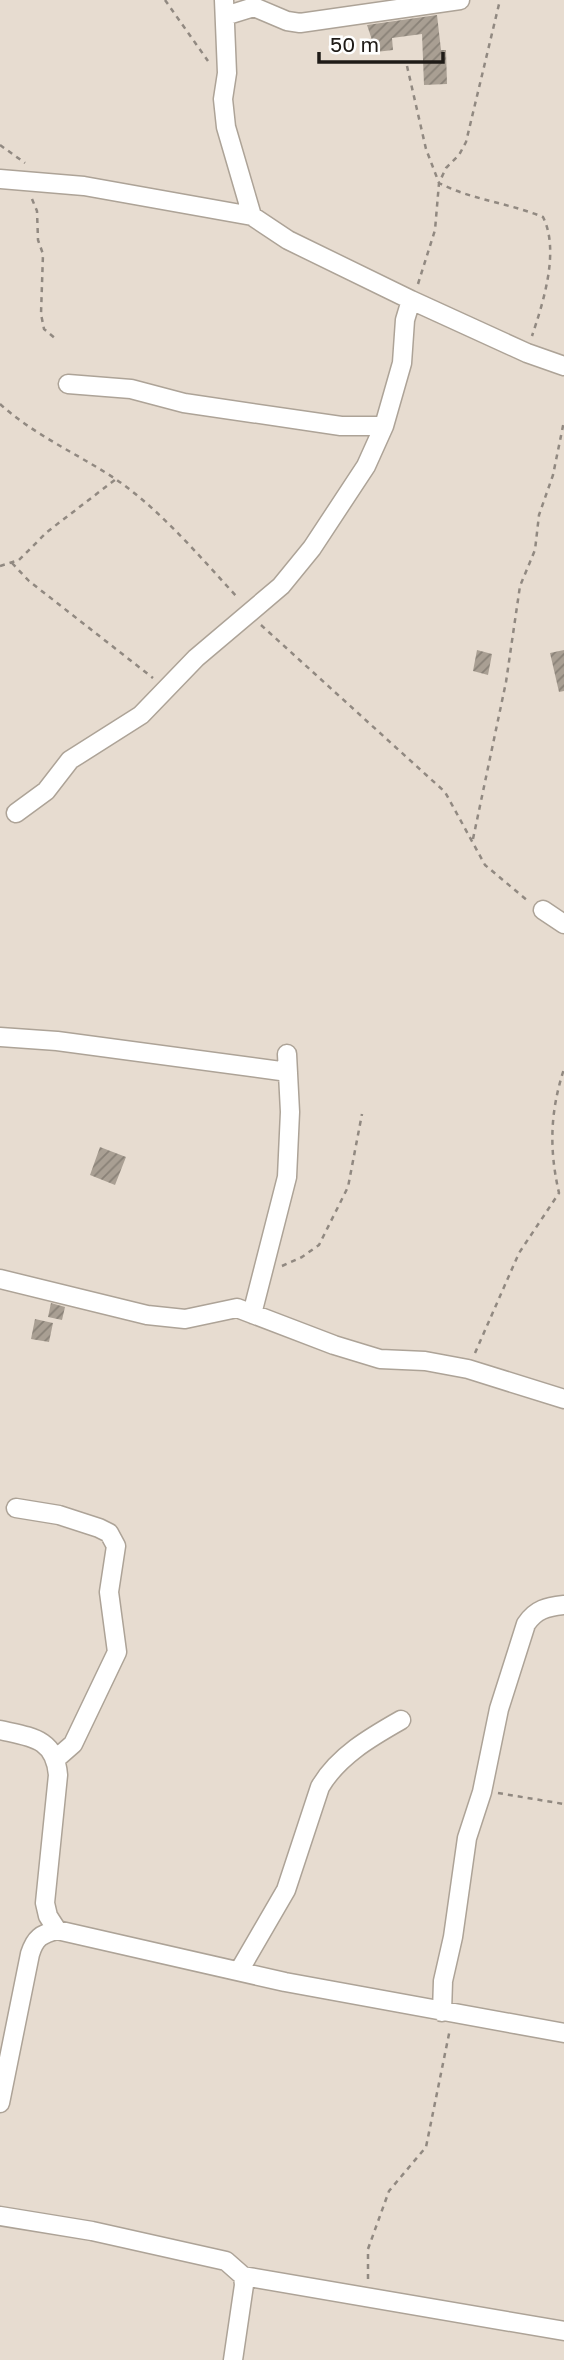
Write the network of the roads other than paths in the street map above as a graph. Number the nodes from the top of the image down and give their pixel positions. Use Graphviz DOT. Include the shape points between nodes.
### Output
graph roads {
  1 [pos="460,0"];
  2 [pos="225,8"];
  3 [pos="7,180"];
  4 [pos="252,216"];
  5 [pos="411,300"];
  6 [pos="564,366"];
  7 [pos="68,384"];
  8 [pos="384,426"];
  9 [pos="16,813"];
  10 [pos="543,910"];
  11 [pos="564,924"];
  12 [pos="0,1037"];
  13 [pos="287,1054"];
  14 [pos="288,1072"];
  15 [pos="0,1279"];
  16 [pos="252,1314"];
  17 [pos="564,1399"];
  18 [pos="16,1508"];
  19 [pos="564,1605"];
  20 [pos="401,1720"];
  21 [pos="0,1730"];
  22 [pos="57,1758"];
  23 [pos="57,1930"];
  24 [pos="239,1971"];
  25 [pos="442,2012"];
  26 [pos="564,2033"];
  27 [pos="4,2067"];
  28 [pos="0,2104"];
  29 [pos="0,2217"];
  30 [pos="243,2276"];
  31 [pos="564,2331"];
  32 [pos="233,2360"];
  1 -- 2 [label="street" via="300,23 254,7"];
  2 -- 4 [label="street" via="226,127"];
  3 -- 4 [label="street" via="41,181"];
  4 -- 5 [label="street" via="288,240"];
  5 -- 6 [label="street"];
  5 -- 8 [label="street" via="402,363"];
  7 -- 8 [label="street" via="131,389 184,404 341,426"];
  8 -- 9 [label="street" via="339,511 289,576 252,614 196,658 141,715 70,760 46,791"];
  10 -- 11 [label="street"];
  12 -- 14 [label="street"];
  13 -- 14 [label="street"];
  14 -- 16 [label="street" via="287,1177"];
  15 -- 16 [label="street" via="147,1315 185,1319 237,1308"];
  16 -- 17 [label="street" via="380,1359 468,1369"];
  18 -- 22 [label="street" via="99,1528 109,1533 116,1546 108,1592 117,1653 73,1744"];
  19 -- 25 [label="street" via="547,1607 526,1624 499,1709 467,1838"];
  20 -- 24 [label="street" via="369,1738 329,1772 286,1890"];
  21 -- 22 [label="street" via="42,1742"];
  22 -- 23 [label="street" via="45,1903"];
  23 -- 24 [label="street"];
  23 -- 27 [label="street" via="34,1941"];
  24 -- 25 [label="street"];
  25 -- 26 [label="street"];
  27 -- 28 [label="street"];
  29 -- 30 [label="street" via="92,2231 226,2261"];
  30 -- 31 [label="street"];
  30 -- 32 [label="street"];
}
